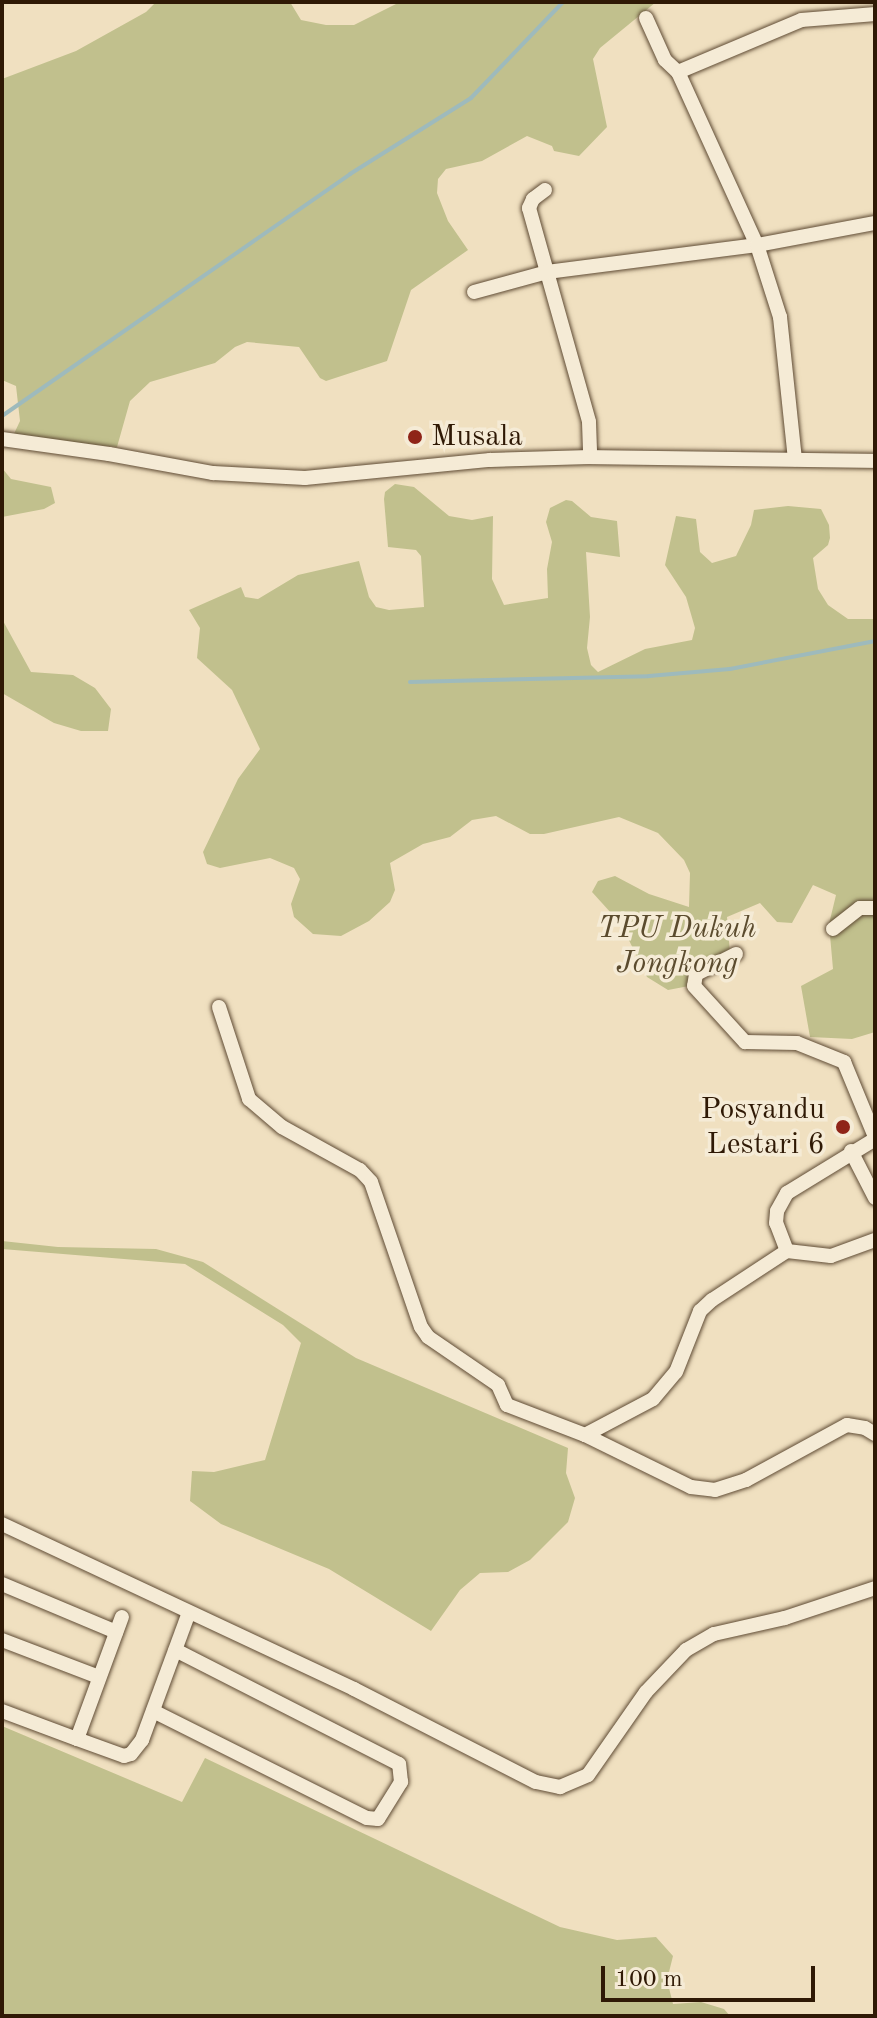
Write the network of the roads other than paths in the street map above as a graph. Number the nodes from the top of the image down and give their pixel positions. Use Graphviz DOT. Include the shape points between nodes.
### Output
graph roads {
  1 [pos="875,14"];
  2 [pos="646,18"];
  3 [pos="678,72"];
  4 [pos="545,190"];
  5 [pos="875,223"];
  6 [pos="757,245"];
  7 [pos="547,272"];
  8 [pos="474,292"];
  9 [pos="2,439"];
  10 [pos="590,457"];
  11 [pos="795,459"];
  12 [pos="875,461"];
  13 [pos="875,908"];
  14 [pos="833,929"];
  15 [pos="736,954"];
  16 [pos="219,1007"];
  17 [pos="875,1138"];
  18 [pos="851,1151"];
  19 [pos="875,1198"];
  20 [pos="875,1240"];
  21 [pos="787,1251"];
  22 [pos="875,1434"];
  23 [pos="585,1435"];
  24 [pos="2,1524"];
  25 [pos="2,1584"];
  26 [pos="875,1588"];
  27 [pos="189,1612"];
  28 [pos="122,1617"];
  29 [pos="116,1632"];
  30 [pos="2,1640"];
  31 [pos="175,1650"];
  32 [pos="99,1677"];
  33 [pos="2,1711"];
  34 [pos="153,1711"];
  35 [pos="77,1739"];
  1 -- 3 [label="street" via="802,20"];
  2 -- 3 [label="street" via="665,60"];
  3 -- 6 [label="street"];
  4 -- 7 [label="street" via="529,208"];
  5 -- 6 [label="street"];
  6 -- 7 [label="street"];
  6 -- 11 [label="street" via="780,317"];
  7 -- 8 [label="street"];
  7 -- 10 [label="street" via="589,422"];
  9 -- 10 [label="street" via="213,473 305,478 490,460"];
  10 -- 11 [label="street"];
  11 -- 12 [label="street"];
  13 -- 14 [label="street" via="860,908"];
  15 -- 17 [label="street" via="696,974 694,986 745,1042 797,1043 844,1062"];
  16 -- 23 [label="street" via="249,1099 282,1127 360,1170 371,1182 428,1337 498,1385 507,1405"];
  17 -- 18 [label="street"];
  18 -- 19 [label="street"];
  18 -- 21 [label="street" via="781,1200 776,1223"];
  20 -- 21 [label="street" via="835,1255"];
  21 -- 23 [label="street" via="700,1311 676,1372 653,1399"];
  22 -- 23 [label="street" via="847,1425 746,1480 715,1490 691,1487"];
  24 -- 27 [label="street"];
  25 -- 29 [label="street"];
  26 -- 27 [label="street" via="785,1618 714,1634 686,1650 646,1692 588,1775 560,1787 536,1782"];
  27 -- 31 [label="street"];
  28 -- 29 [label="street"];
  29 -- 32 [label="street"];
  30 -- 32 [label="street"];
  31 -- 34 [label="street"];
  31 -- 34 [label="street" via="399,1764 401,1782 378,1819 367,1818"];
  32 -- 35 [label="street"];
  33 -- 35 [label="street"];
  34 -- 35 [label="street" via="131,1754"];
}
